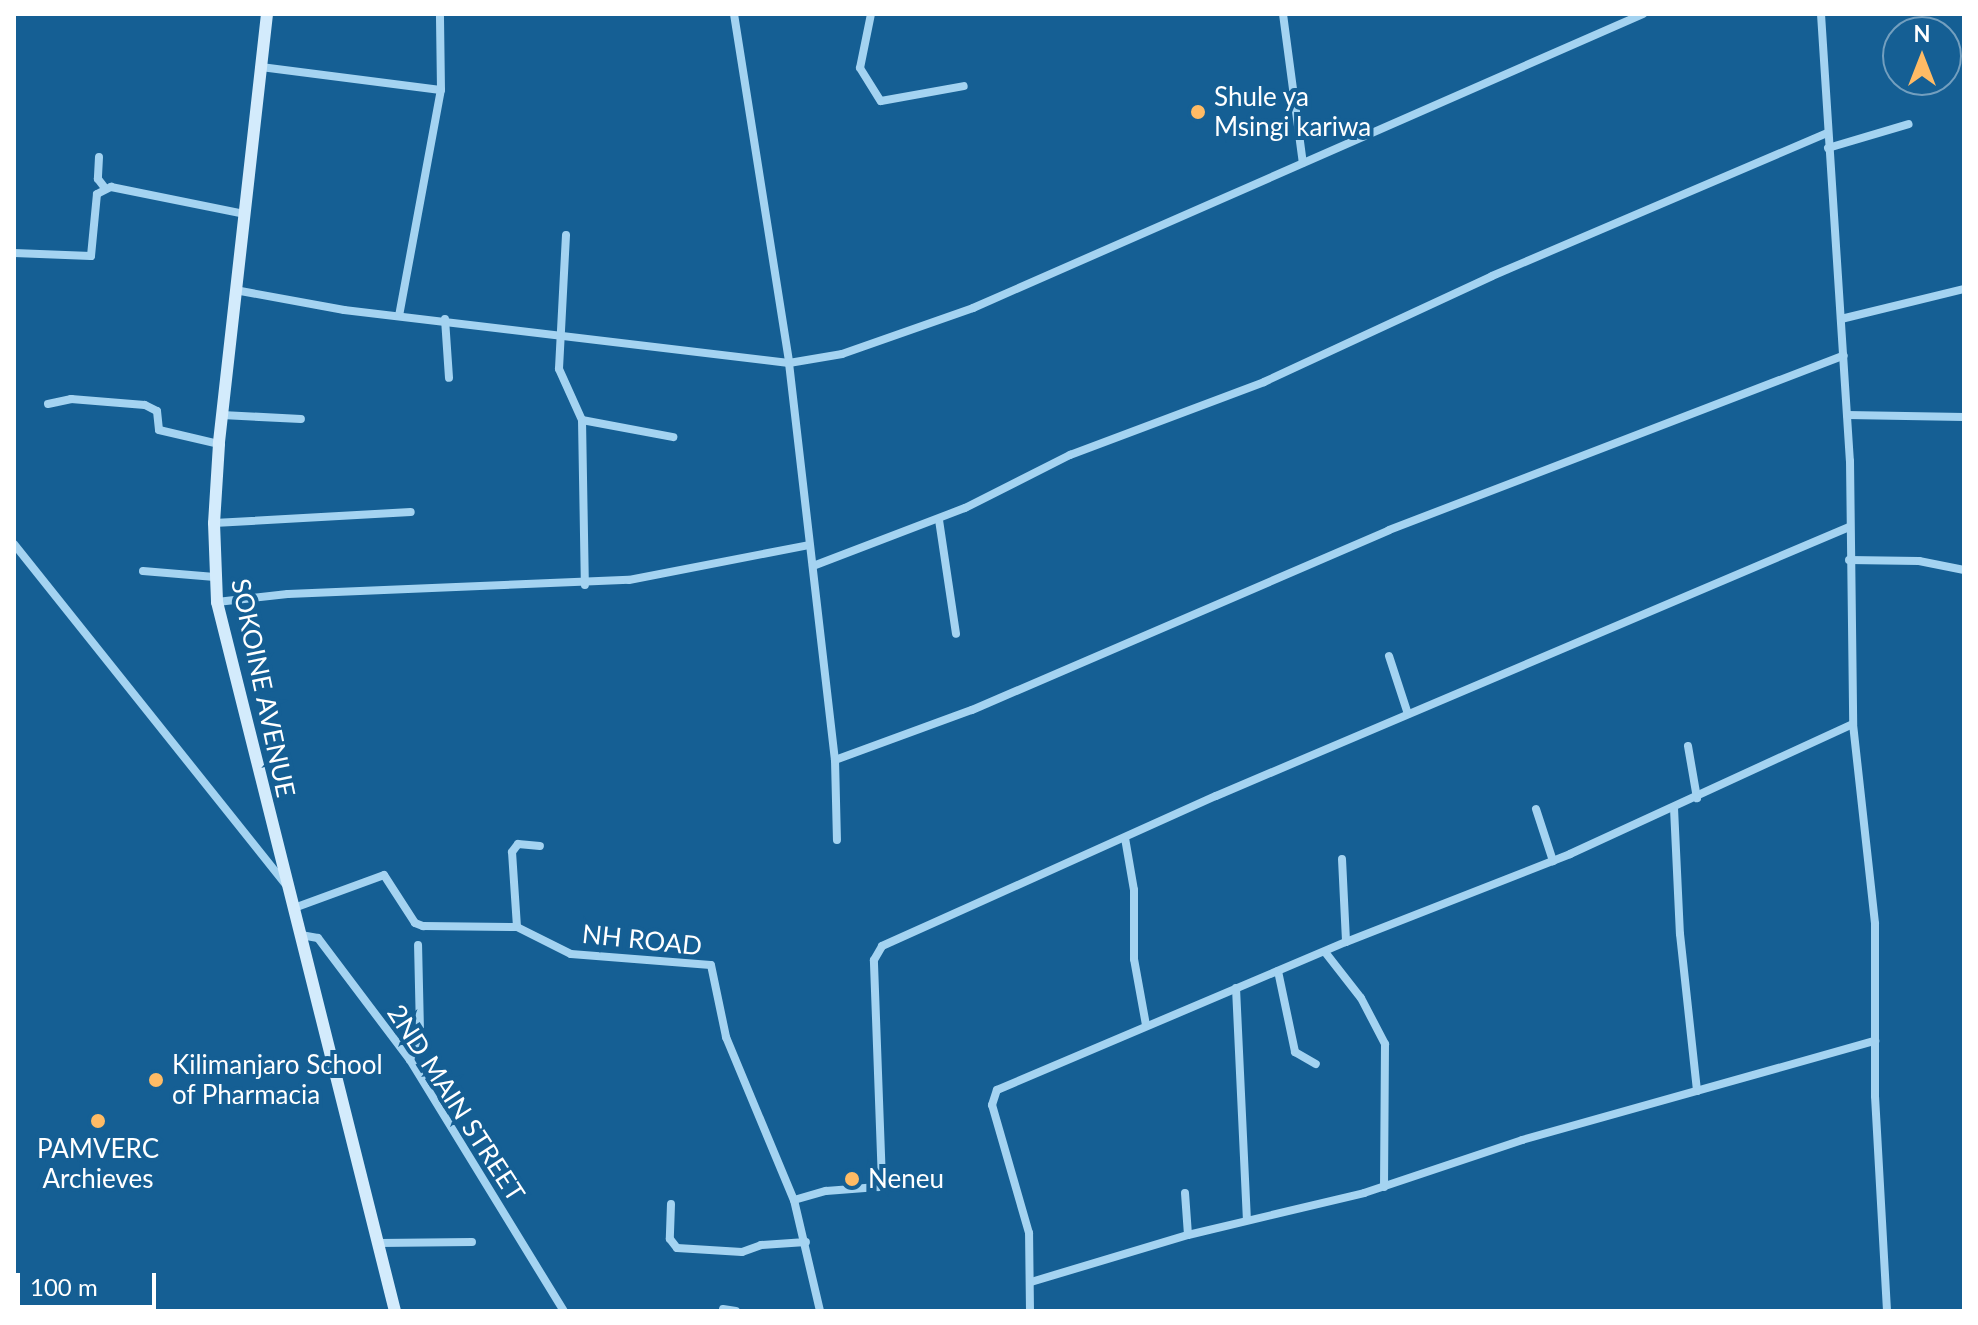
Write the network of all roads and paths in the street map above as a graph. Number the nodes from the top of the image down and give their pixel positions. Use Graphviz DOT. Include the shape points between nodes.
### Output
graph roads {
  1 [pos="267,14"];
  2 [pos="440,14"];
  3 [pos="734,14"];
  4 [pos="871,14"];
  5 [pos="1283,14"];
  6 [pos="1643,14"];
  7 [pos="1821,14"];
  8 [pos="261,67"];
  9 [pos="964,86"];
  10 [pos="441,90"];
  11 [pos="1909,124"];
  12 [pos="1827,133"];
  13 [pos="1828,148"];
  14 [pos="99,157"];
  15 [pos="1303,163"];
  16 [pos="105,188"];
  17 [pos="245,214"];
  18 [pos="566,235"];
  19 [pos="14,253"];
  20 [pos="1964,289"];
  21 [pos="234,290"];
  22 [pos="399,316"];
  23 [pos="445,319"];
  24 [pos="1841,319"];
  25 [pos="560,335"];
  26 [pos="1844,355"];
  27 [pos="789,363"];
  28 [pos="449,378"];
  29 [pos="48,404"];
  30 [pos="222,415"];
  31 [pos="1847,415"];
  32 [pos="1964,417"];
  33 [pos="301,419"];
  34 [pos="582,420"];
  35 [pos="673,437"];
  36 [pos="219,444"];
  37 [pos="411,512"];
  38 [pos="939,520"];
  39 [pos="214,523"];
  40 [pos="1849,527"];
  41 [pos="14,544"];
  42 [pos="809,545"];
  43 [pos="1849,560"];
  44 [pos="813,566"];
  45 [pos="1964,570"];
  46 [pos="143,571"];
  47 [pos="215,577"];
  48 [pos="585,585"];
  49 [pos="217,602"];
  50 [pos="956,634"];
  51 [pos="1389,656"];
  52 [pos="1408,714"];
  53 [pos="1853,724"];
  54 [pos="1688,746"];
  55 [pos="835,760"];
  56 [pos="1697,798"];
  57 [pos="1674,808"];
  58 [pos="1536,809"];
  59 [pos="1125,838"];
  60 [pos="837,840"];
  61 [pos="540,846"];
  62 [pos="1342,859"];
  63 [pos="1553,861"];
  64 [pos="286,885"];
  65 [pos="294,908"];
  66 [pos="517,927"];
  67 [pos="301,935"];
  68 [pos="1346,942"];
  69 [pos="418,945"];
  70 [pos="1325,952"];
  71 [pos="1278,971"];
  72 [pos="1236,988"];
  73 [pos="1146,1025"];
  74 [pos="1875,1041"];
  75 [pos="410,1060"];
  76 [pos="1316,1064"];
  77 [pos="1697,1091"];
  78 [pos="1384,1187"];
  79 [pos="1185,1193"];
  80 [pos="794,1200"];
  81 [pos="671,1204"];
  82 [pos="1247,1219"];
  83 [pos="1188,1235"];
  84 [pos="472,1242"];
  85 [pos="806,1242"];
  86 [pos="379,1243"];
  87 [pos="1031,1282"];
  88 [pos="723,1309"];
  89 [pos="395,1311"];
  90 [pos="564,1311"];
  91 [pos="736,1311"];
  92 [pos="820,1311"];
  93 [pos="1030,1311"];
  94 [pos="1887,1311"];
  1 -- 8 [label="street, SOKOINE AVENUE"];
  2 -- 10 [label="street"];
  3 -- 27 [label="street"];
  4 -- 9 [label="street" via="859,59 878,98 886,102"];
  5 -- 15 [label="street"];
  6 -- 15 [label="street"];
  7 -- 12 [label="street"];
  8 -- 10 [label="street"];
  8 -- 17 [label="street, SOKOINE AVENUE"];
  10 -- 22 [label="street"];
  11 -- 13 [label="street"];
  12 -- 13 [label="street"];
  12 -- 38 [label="street" via="1492,276 1264,382 1070,455"];
  13 -- 24 [label="street"];
  14 -- 16 [label="street" via="98,179"];
  15 -- 27 [label="street" via="973,308 842,354"];
  16 -- 17 [label="street" via="162,193"];
  16 -- 19 [label="street" via="97,194 91,256"];
  17 -- 21 [label="street, SOKOINE AVENUE"];
  18 -- 25 [label="street"];
  20 -- 24 [label="street"];
  21 -- 22 [label="street"];
  21 -- 30 [label="street, SOKOINE AVENUE"];
  22 -- 23 [label="street"];
  23 -- 25 [label="street"];
  23 -- 28 [label="street"];
  24 -- 26 [label="street"];
  25 -- 27 [label="street"];
  25 -- 34 [label="street" via="559,369"];
  26 -- 31 [label="street"];
  26 -- 55 [label="street" via="1376,535 972,710"];
  27 -- 42 [label="street"];
  29 -- 36 [label="street" via="71,399 145,405 157,411 159,430"];
  30 -- 33 [label="street"];
  30 -- 36 [label="street, SOKOINE AVENUE"];
  31 -- 32 [label="street"];
  31 -- 40 [label="street"];
  34 -- 35 [label="street"];
  34 -- 48 [label="street"];
  36 -- 39 [label="street, SOKOINE AVENUE"];
  37 -- 39 [label="street"];
  38 -- 44 [label="street"];
  38 -- 50 [label="street"];
  39 -- 47 [label="street, SOKOINE AVENUE"];
  40 -- 43 [label="street"];
  40 -- 52 [label="street"];
  41 -- 64 [label="street"];
  42 -- 44 [label="street"];
  42 -- 48 [label="street" via="651,578"];
  43 -- 45 [label="street" via="1919,561"];
  43 -- 53 [label="street"];
  44 -- 55 [label="street"];
  46 -- 47 [label="street"];
  47 -- 49 [label="street, SOKOINE AVENUE"];
  48 -- 49 [label="street" via="288,594"];
  49 -- 64 [label="street, SOKOINE AVENUE"];
  51 -- 52 [label="street"];
  52 -- 59 [label="street"];
  53 -- 56 [label="street"];
  53 -- 74 [label="street" via="1873,885"];
  54 -- 56 [label="street"];
  55 -- 60 [label="street"];
  56 -- 57 [label="street"];
  57 -- 63 [label="street"];
  57 -- 77 [label="street" via="1680,934"];
  58 -- 63 [label="street"];
  59 -- 73 [label="street" via="1134,890 1134,959"];
  59 -- 80 [label="street" via="896,938 876,953 882,1182 871,1189 826,1191"];
  61 -- 66 [label="street" via="518,844 512,852"];
  62 -- 68 [label="street"];
  63 -- 68 [label="street"];
  64 -- 65 [label="street, SOKOINE AVENUE"];
  65 -- 66 [label="street, NH ROAD" via="384,875 415,923"];
  65 -- 67 [label="street, SOKOINE AVENUE"];
  66 -- 80 [label="street, NH ROAD" via="571,954 704,962 715,968 726,1037"];
  67 -- 75 [label="street, 2ND MAIN STREET" via="318,938"];
  67 -- 86 [label="street, SOKOINE AVENUE"];
  68 -- 70 [label="street"];
  69 -- 75 [label="street" via="420,1031"];
  70 -- 71 [label="street"];
  70 -- 78 [label="street" via="1361,998 1385,1044"];
  71 -- 72 [label="street"];
  71 -- 76 [label="street" via="1295,1052"];
  72 -- 73 [label="street"];
  72 -- 82 [label="street"];
  73 -- 87 [label="street" via="993,1094 1029,1233"];
  74 -- 77 [label="street"];
  74 -- 94 [label="street"];
  75 -- 90 [label="street, 2ND MAIN STREET"];
  77 -- 78 [label="street" via="1522,1140"];
  78 -- 82 [label="street"];
  79 -- 83 [label="street"];
  80 -- 85 [label="street, NH ROAD"];
  81 -- 85 [label="street" via="670,1239 677,1248 742,1252"];
  82 -- 83 [label="street"];
  83 -- 87 [label="street"];
  84 -- 86 [label="street"];
  85 -- 92 [label="street, NH ROAD"];
  86 -- 89 [label="street, SOKOINE AVENUE"];
  87 -- 93 [label="street"];
  88 -- 91 [label="street"];
}
